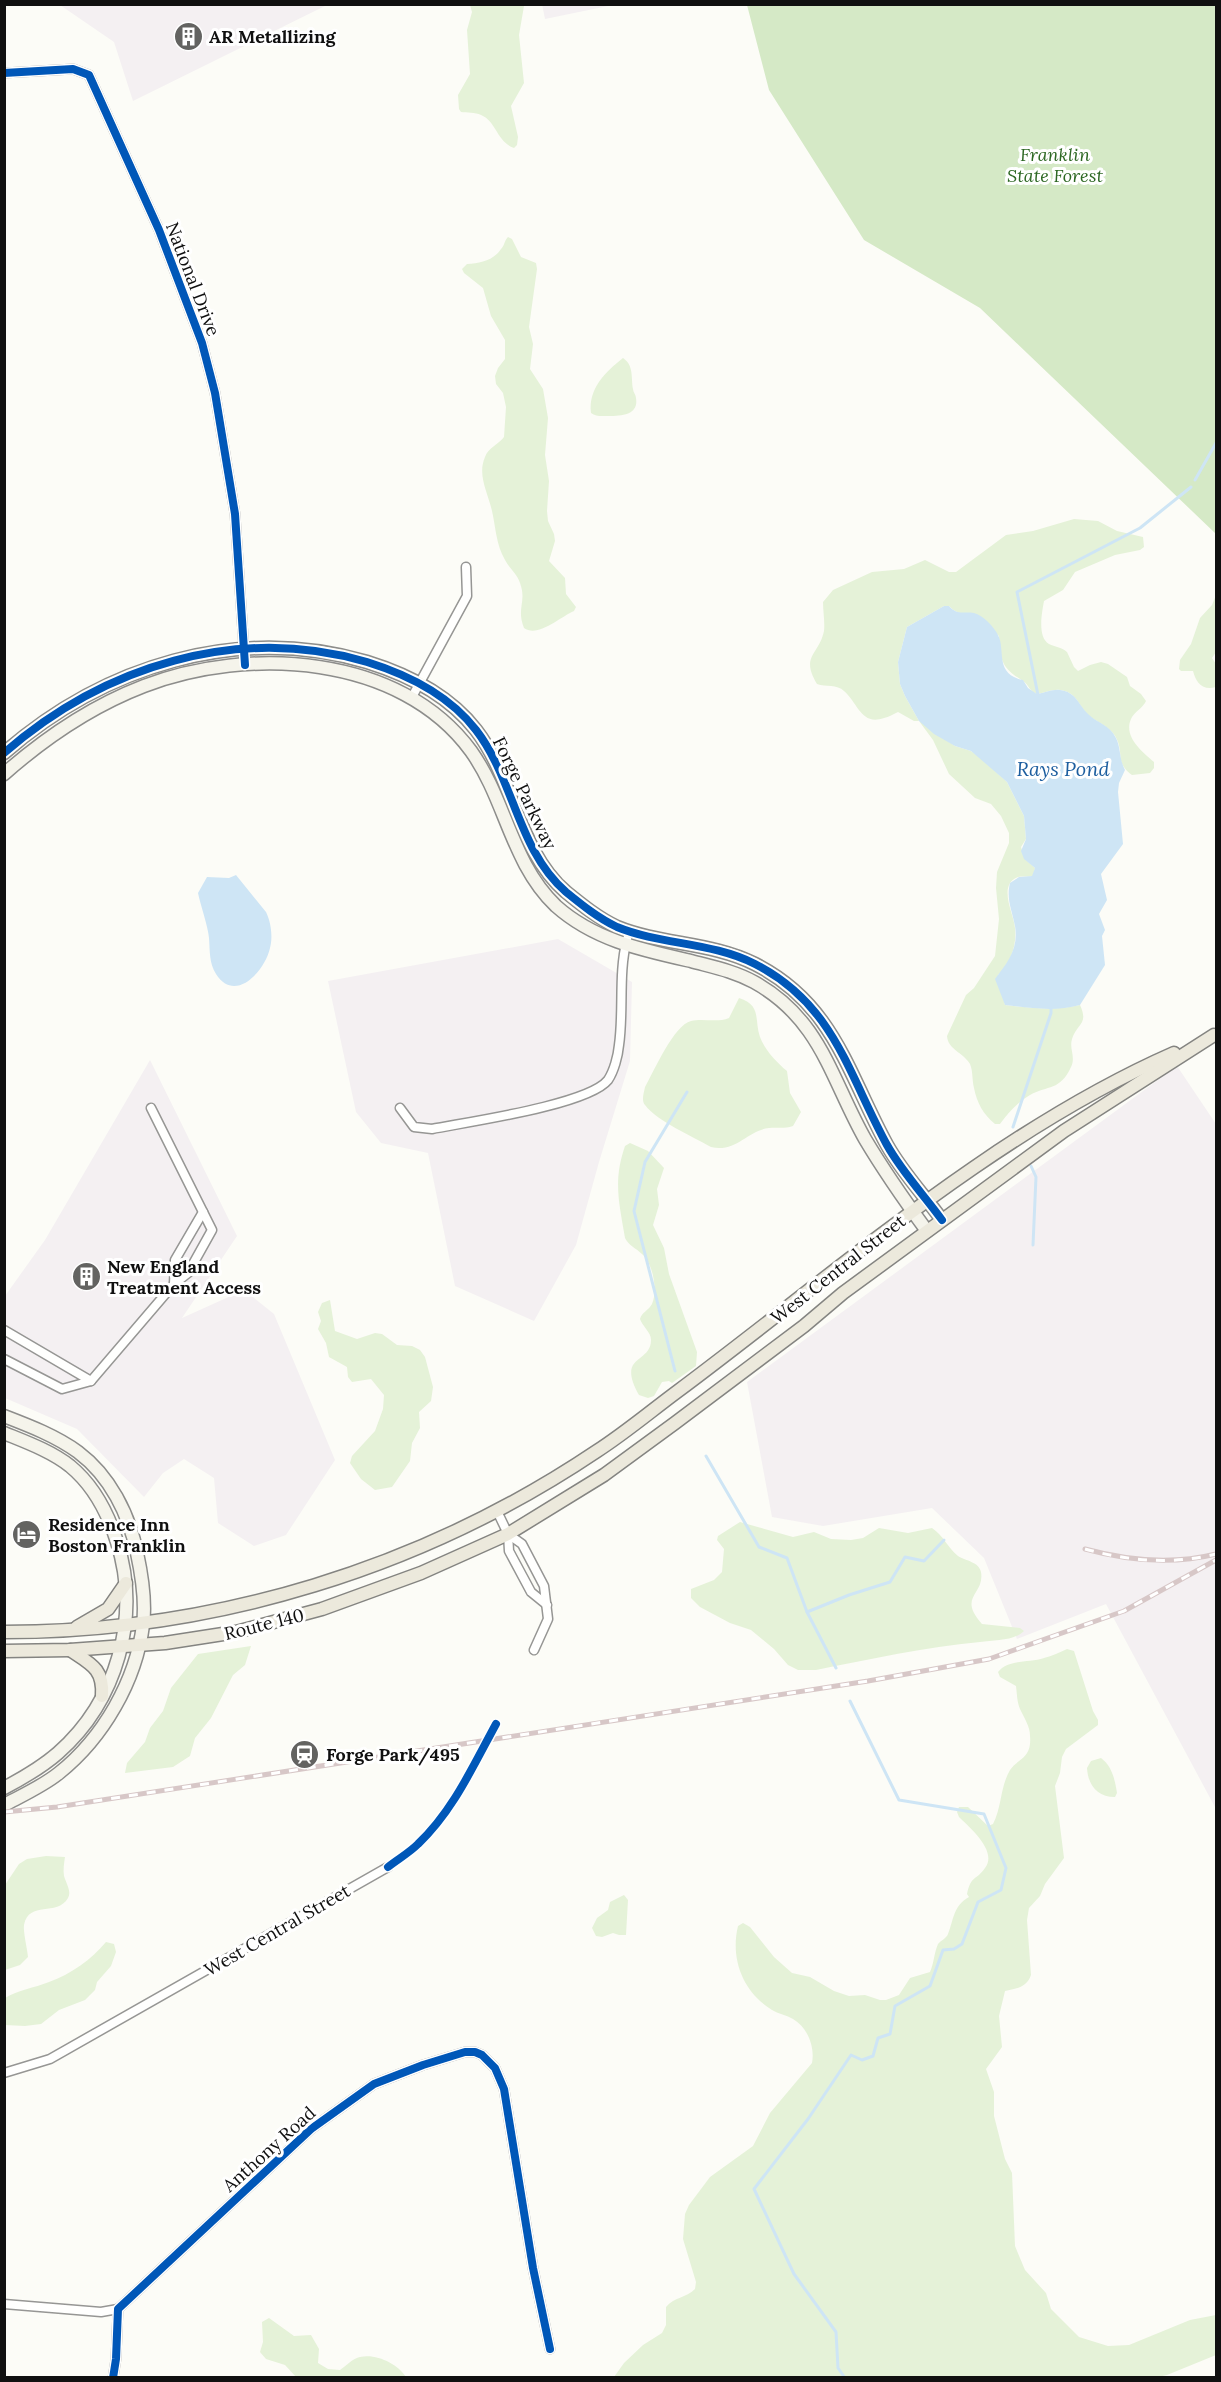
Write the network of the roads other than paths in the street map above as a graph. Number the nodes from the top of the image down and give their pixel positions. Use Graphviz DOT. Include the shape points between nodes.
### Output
graph roads {
  1 [pos="4,74"];
  2 [pos="466,567"];
  3 [pos="244,649"];
  4 [pos="245,665"];
  5 [pos="420,684"];
  6 [pos="412,697"];
  7 [pos="4,753"];
  8 [pos="4,774"];
  9 [pos="629,930"];
  10 [pos="625,945"];
  11 [pos="1215,1034"];
  12 [pos="151,1108"];
  13 [pos="400,1108"];
  14 [pos="928,1201"];
  15 [pos="913,1211"];
  16 [pos="203,1212"];
  17 [pos="942,1220"];
  18 [pos="927,1231"];
  19 [pos="174,1284"];
  20 [pos="4,1330"];
  21 [pos="4,1359"];
  22 [pos="92,1382"];
  23 [pos="4,1416"];
  24 [pos="4,1434"];
  25 [pos="497,1511"];
  26 [pos="508,1534"];
  27 [pos="126,1583"];
  28 [pos="547,1605"];
  29 [pos="143,1624"];
  30 [pos="126,1626"];
  31 [pos="69,1631"];
  32 [pos="4,1632"];
  33 [pos="139,1645"];
  34 [pos="122,1646"];
  35 [pos="70,1650"];
  36 [pos="534,1650"];
  37 [pos="4,1651"];
  38 [pos="102,1696"];
  39 [pos="4,1788"];
  40 [pos="4,1805"];
  41 [pos="388,1867"];
  42 [pos="4,2073"];
  43 [pos="4,2304"];
  44 [pos="118,2308"];
  45 [pos="550,2349"];
  46 [pos="113,2378"];
  1 -- 3 [label="street, National Drive" via="73,69 89,75 159,230 202,343 215,393 236,514"];
  2 -- 5 [label="street" via="467,596"];
  3 -- 4 [label="street, National Drive"];
  3 -- 5 [label="street, Forge Parkway" via="319,650 391,669"];
  3 -- 7 [label="street, Forge Parkway" via="162,663 128,675 64,708"];
  4 -- 6 [label="street, Forge Parkway" via="286,664 338,671 392,686"];
  4 -- 8 [label="street, Forge Parkway" via="179,675 114,699 37,746"];
  5 -- 6 [label="street"];
  5 -- 9 [label="street, Forge Parkway" via="452,705 477,731 496,762 531,843 561,888 586,909"];
  6 -- 10 [label="street, Forge Parkway" via="448,724 471,751 524,865 544,893 601,937"];
  9 -- 10 [label="street"];
  9 -- 14 [label="street, Forge Parkway" via="754,963 812,1007 832,1034 889,1148"];
  10 -- 13 [label="street" via="619,1045 613,1069 599,1087 575,1098 432,1129 414,1127"];
  10 -- 15 [label="street, Forge Parkway" via="739,975 797,1014 827,1059 864,1137"];
  11 -- 14 [label="main road, West Central Street" via="1076,1103"];
  11 -- 17 [label="main road, West Central Street" via="1073,1124"];
  12 -- 16 [label="street"];
  14 -- 15 [label="main road, West Central Street"];
  14 -- 17 [label="street, Forge Parkway"];
  15 -- 18 [label="street, Forge Parkway"];
  15 -- 25 [label="main road, West Central Street" via="597,1451"];
  16 -- 19 [label="street" via="175,1260"];
  16 -- 19 [label="street" via="212,1230 188,1273"];
  17 -- 18 [label="main road, West Central Street"];
  18 -- 26 [label="main road, West Central Street" via="604,1475"];
  19 -- 22 [label="street"];
  20 -- 22 [label="street"];
  21 -- 22 [label="street" via="62,1389"];
  23 -- 29 [label="street" via="66,1444 105,1480 124,1512 135,1546 143,1588"];
  24 -- 27 [label="street" via="57,1457 90,1486 114,1533"];
  25 -- 26 [label="street"];
  25 -- 29 [label="main road, Route 140" via="335,1580 249,1604"];
  26 -- 28 [label="street" via="522,1544 544,1586"];
  26 -- 28 [label="street" via="509,1551 531,1592"];
  26 -- 33 [label="main road, Route 140" via="421,1573 322,1610 219,1635"];
  27 -- 30 [label="street"];
  27 -- 31 [label="main road" via="108,1610"];
  28 -- 36 [label="street" via="549,1618"];
  29 -- 30 [label="main road, Route 140"];
  29 -- 33 [label="street"];
  30 -- 31 [label="main road, Route 140"];
  30 -- 34 [label="street"];
  31 -- 32 [label="main road, Route 140"];
  33 -- 34 [label="main road, Route 140"];
  33 -- 40 [label="street" via="123,1688 97,1735 60,1772"];
  34 -- 35 [label="main road, Route 140"];
  34 -- 38 [label="street"];
  35 -- 37 [label="main road, Route 140"];
  35 -- 38 [label="main road" via="99,1672"];
  38 -- 39 [label="street" via="62,1749"];
  41 -- 42 [label="street, West Central Street" via="50,2059"];
  43 -- 44 [label="street" via="101,2312"];
  44 -- 45 [label="street, Anthony Road" via="272,2163 349,2100 383,2079 475,2052 495,2068 504,2089"];
  44 -- 46 [label="street"];
}
